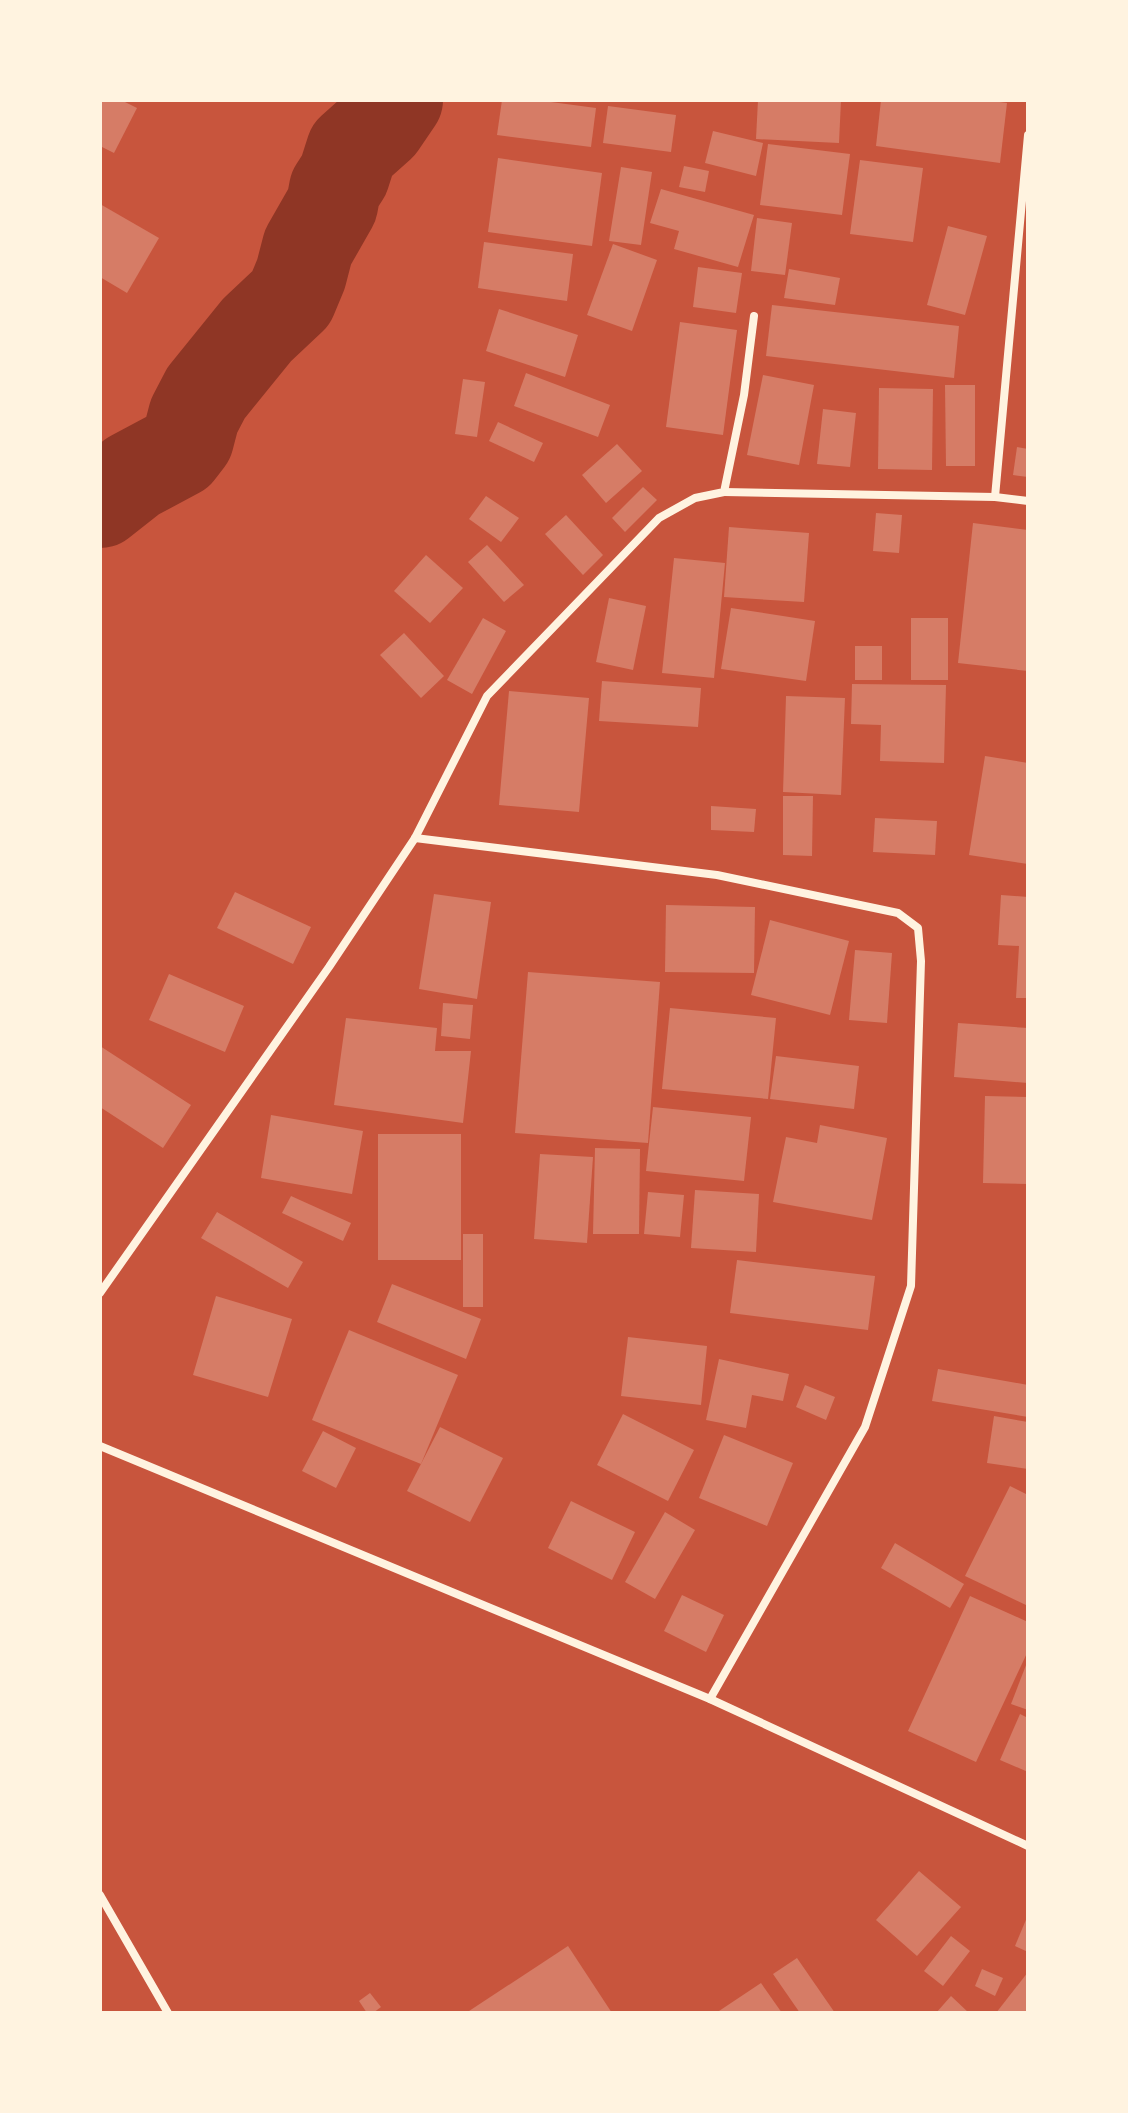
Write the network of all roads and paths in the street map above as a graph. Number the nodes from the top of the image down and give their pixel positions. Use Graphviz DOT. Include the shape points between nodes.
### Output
graph roads {
  1 [pos="1028,135"];
  2 [pos="754,316"];
  3 [pos="724,492"];
  4 [pos="995,497"];
  5 [pos="1028,501"];
  6 [pos="415,838"];
  7 [pos="100,1293"];
  8 [pos="100,1446"];
  9 [pos="710,1699"];
  10 [pos="1028,1846"];
  11 [pos="100,1895"];
  12 [pos="168,2013"];
  1 -- 4 [label="street"];
  2 -- 3 [label="street"];
  3 -- 4 [label="street"];
  3 -- 6 [label="street" via="695,498 659,518 487,696"];
  4 -- 5 [label="street"];
  6 -- 7 [label="street"];
  6 -- 9 [label="street" via="717,875 898,913 918,928 911,1286 865,1427"];
  8 -- 9 [label="street"];
  9 -- 10 [label="street"];
  11 -- 12 [label="street"];
}
